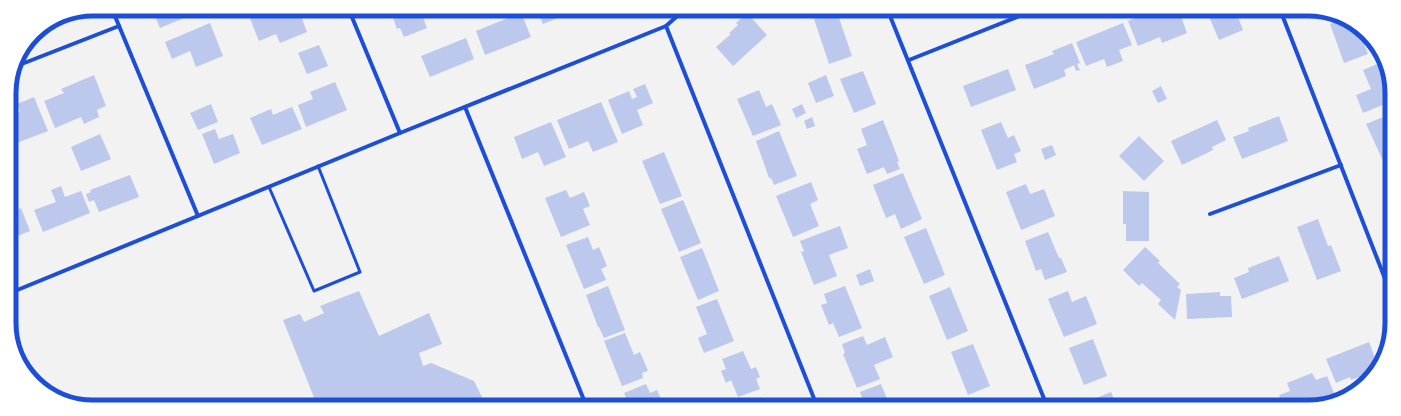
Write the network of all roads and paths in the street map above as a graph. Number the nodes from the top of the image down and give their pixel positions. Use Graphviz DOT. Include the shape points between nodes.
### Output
graph roads {
  1 [pos="115,16"];
  2 [pos="351,16"];
  3 [pos="677,16"];
  4 [pos="890,16"];
  5 [pos="1019,16"];
  6 [pos="1282,16"];
  7 [pos="119,26"];
  8 [pos="666,26"];
  9 [pos="908,60"];
  10 [pos="22,64"];
  11 [pos="465,107"];
  12 [pos="400,133"];
  13 [pos="1341,165"];
  14 [pos="318,166"];
  15 [pos="269,187"];
  16 [pos="1210,214"];
  17 [pos="198,216"];
  18 [pos="1385,276"];
  19 [pos="16,291"];
  20 [pos="584,400"];
  21 [pos="815,400"];
  22 [pos="1045,400"];
  1 -- 7 [label="street"];
  2 -- 12 [label="street"];
  3 -- 8 [label="street"];
  4 -- 9 [label="street"];
  5 -- 9 [label="street"];
  6 -- 13 [label="street"];
  7 -- 10 [label="street"];
  7 -- 17 [label="street"];
  8 -- 11 [label="street"];
  8 -- 21 [label="street"];
  9 -- 22 [label="street"];
  11 -- 12 [label="street"];
  11 -- 20 [label="street"];
  12 -- 14 [label="street"];
  13 -- 16 [label="street"];
  13 -- 18 [label="street"];
  14 -- 15 [label="street"];
  14 -- 15 [label="lane" via="360,272 314,291"];
  15 -- 17 [label="street"];
  17 -- 19 [label="street"];
}
